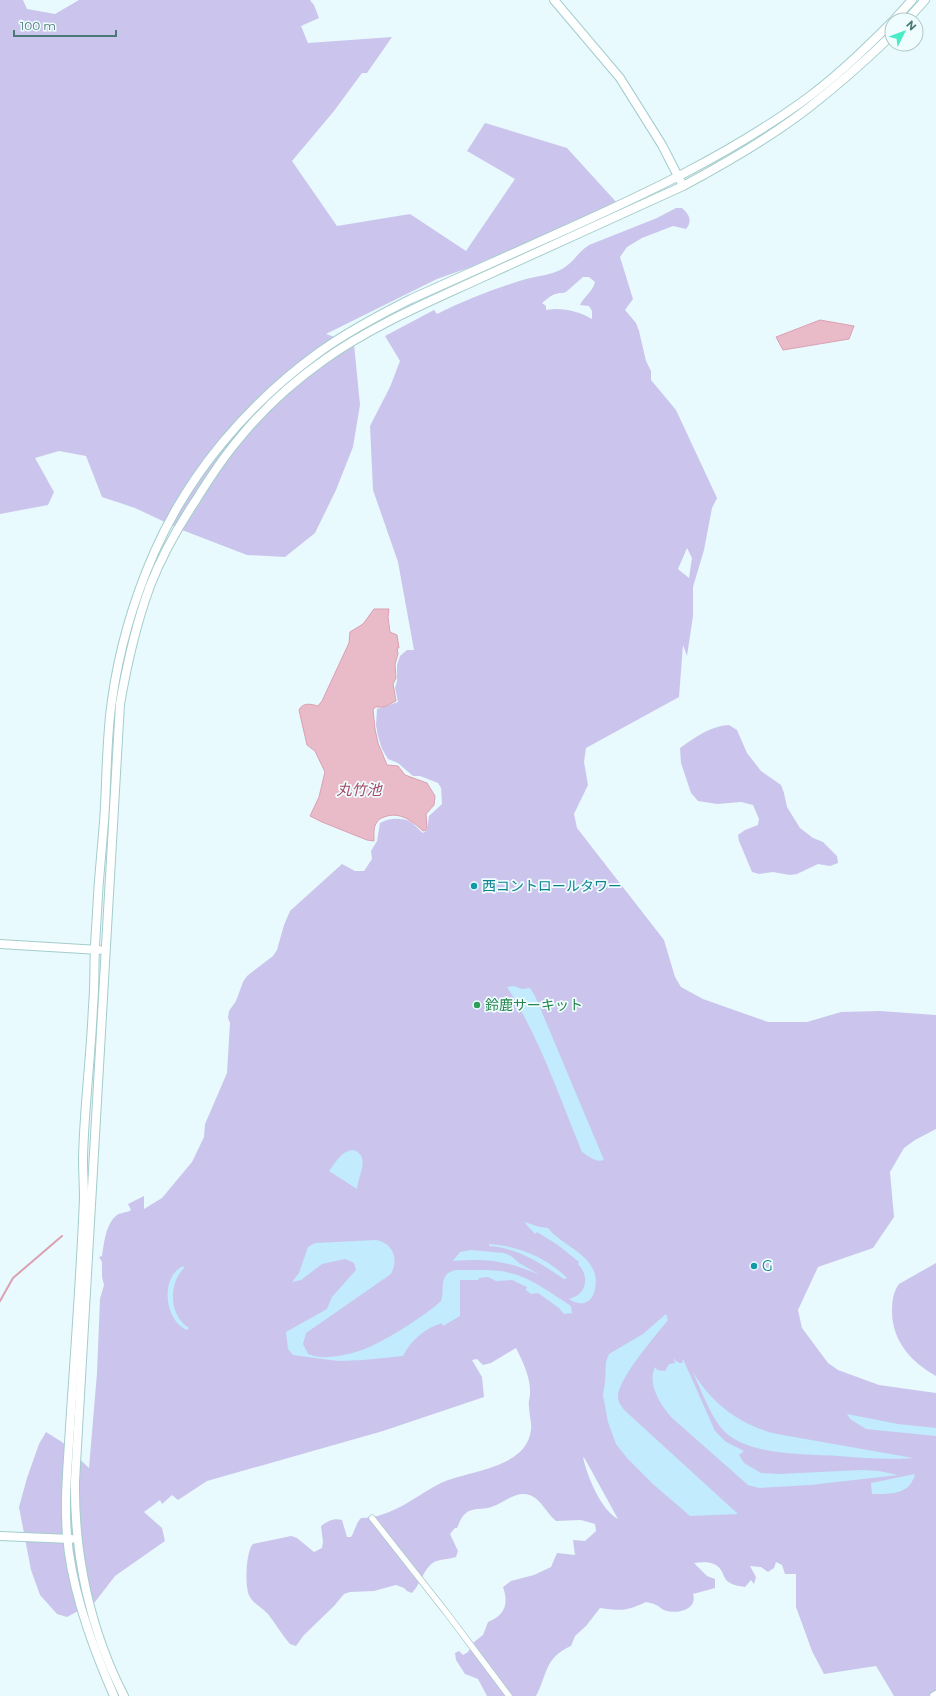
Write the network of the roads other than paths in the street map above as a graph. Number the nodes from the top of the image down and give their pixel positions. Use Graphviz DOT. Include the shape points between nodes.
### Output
graph roads {
  1 [pos="554,0"];
  2 [pos="912,0"];
  3 [pos="926,0"];
  4 [pos="901,12"];
  5 [pos="914,12"];
  6 [pos="884,30"];
  7 [pos="884,42"];
  8 [pos="679,177"];
  9 [pos="683,186"];
  10 [pos="0,944"];
  11 [pos="94,950"];
  12 [pos="106,950"];
  13 [pos="372,1518"];
  14 [pos="0,1536"];
  15 [pos="67,1539"];
  16 [pos="78,1539"];
  17 [pos="114,1696"];
  18 [pos="124,1696"];
  19 [pos="509,1696"];
  1 -- 8 [label="street" via="620,78"];
  2 -- 4 [label="street"];
  3 -- 5 [label="street"];
  6 -- 8 [label="street" via="801,103 746,140"];
  7 -- 9 [label="street" via="807,110 750,149"];
  8 -- 9 [label="street"];
  8 -- 11 [label="street" via="411,299 355,330 318,353 275,388 249,413 216,452 187,494 156,549 141,585 123,643 112,704"];
  9 -- 12 [label="street" via="413,309 379,326 325,359 255,420 210,476 164,555 150,587 131,646 120,704"];
  10 -- 11 [label="street"];
  11 -- 12 [label="street"];
  11 -- 15 [label="street" via="94,1004 84,1151 77,1327 66,1481"];
  12 -- 16 [label="street" via="75,1481"];
  13 -- 19 [label="street"];
  14 -- 15 [label="street"];
  15 -- 16 [label="street"];
  15 -- 17 [label="street" via="79,1600 100,1664"];
  16 -- 18 [label="street" via="93,1619 106,1657"];
}
